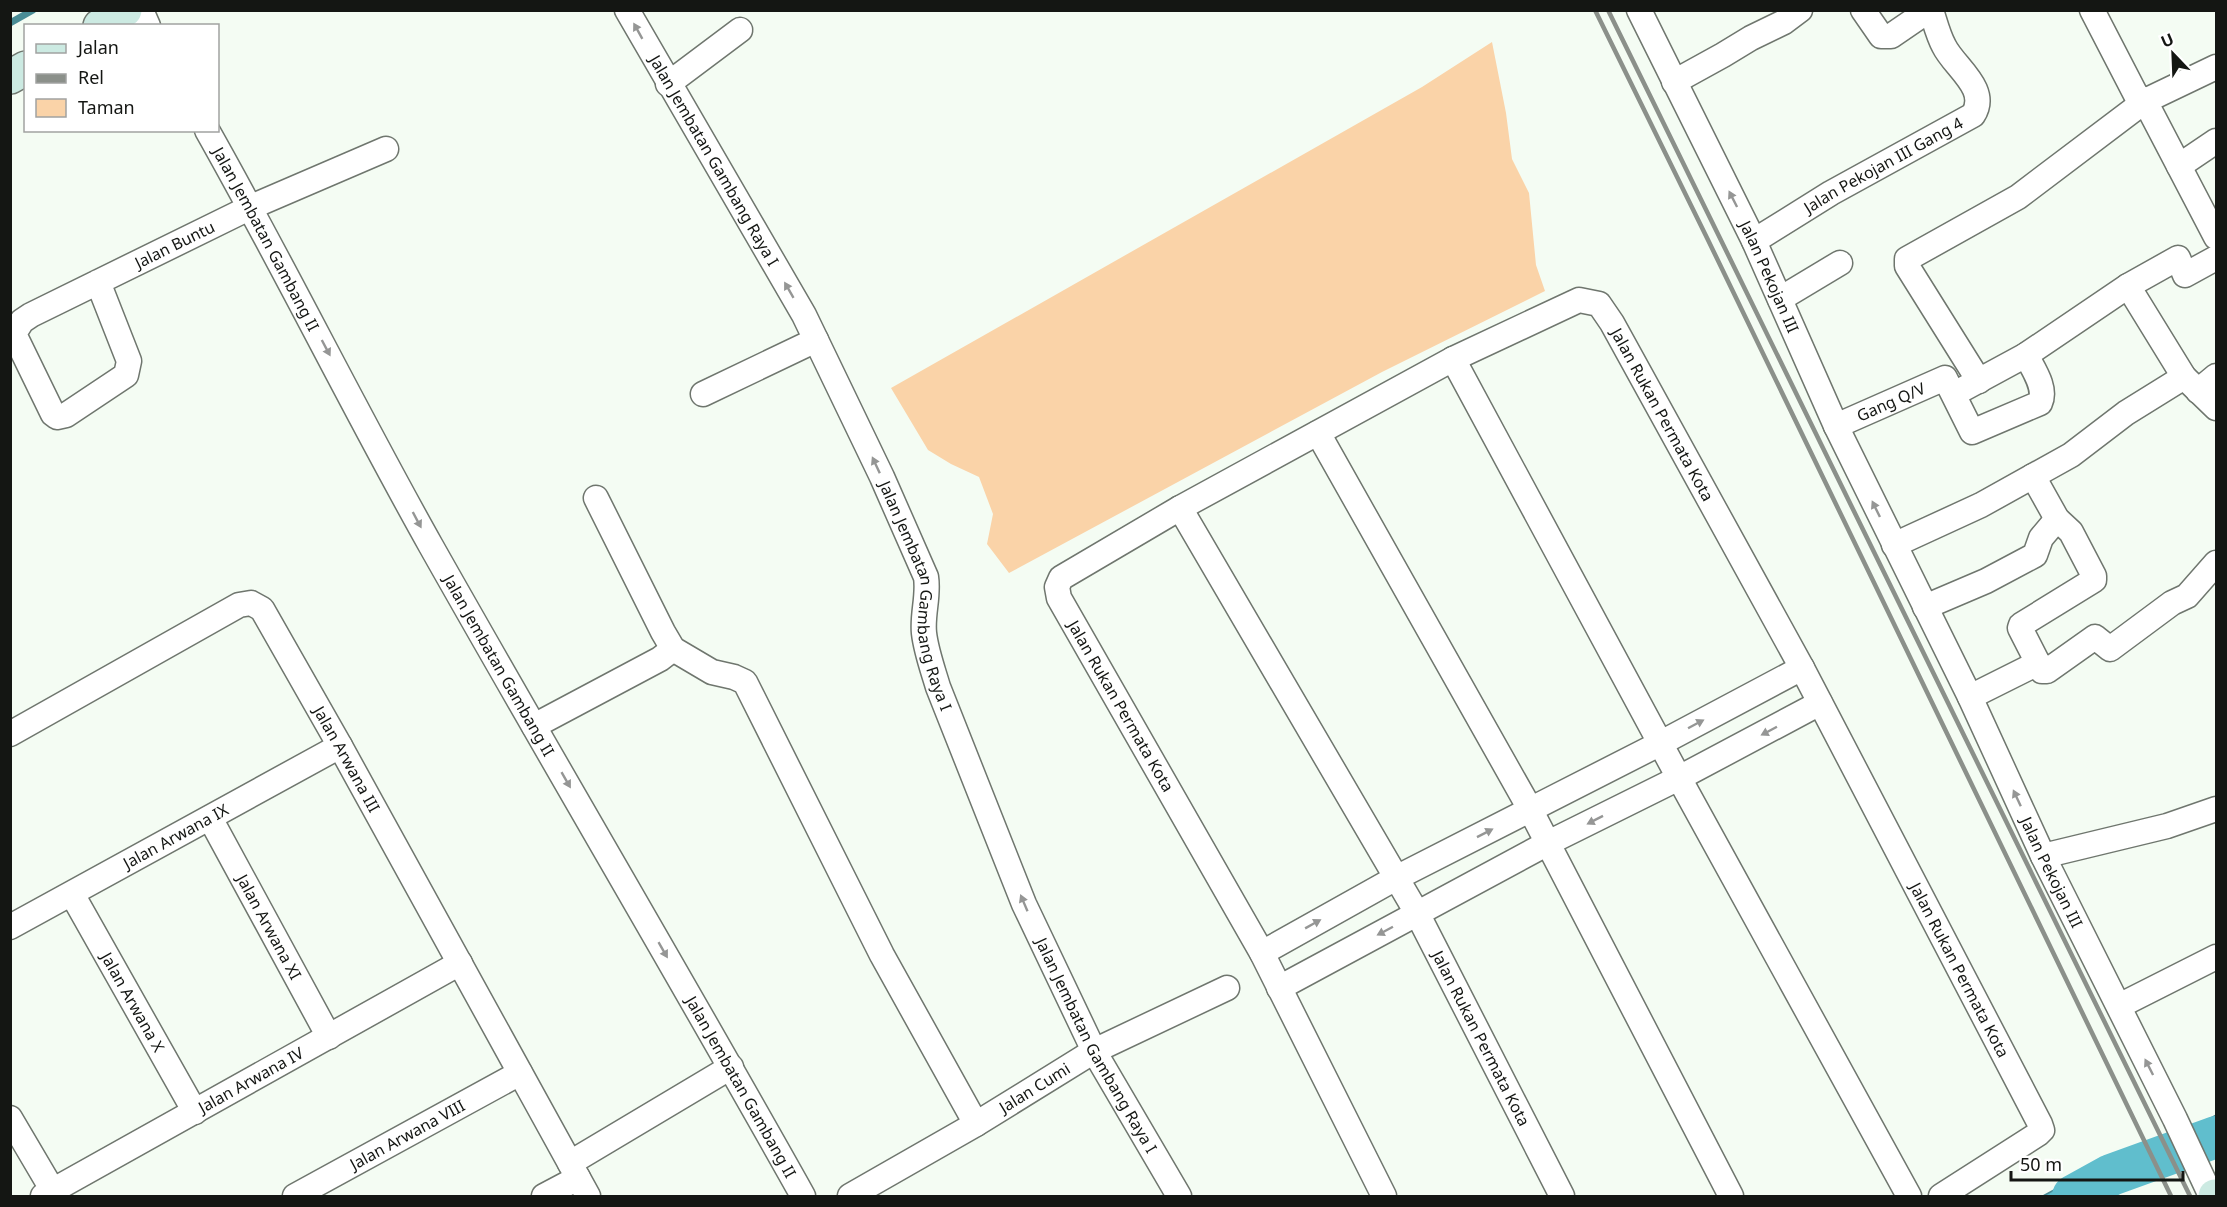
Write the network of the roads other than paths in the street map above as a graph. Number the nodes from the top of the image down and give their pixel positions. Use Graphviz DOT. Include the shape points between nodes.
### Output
graph roads {
  1 [pos="124,10"];
  2 [pos="141,10"];
  3 [pos="627,10"];
  4 [pos="1639,10"];
  5 [pos="1800,10"];
  6 [pos="1863,10"];
  7 [pos="1930,10"];
  8 [pos="2091,10"];
  9 [pos="103,24"];
  10 [pos="147,24"];
  11 [pos="740,30"];
  12 [pos="2217,67"];
  13 [pos="24,69"];
  14 [pos="10,76"];
  15 [pos="1674,82"];
  16 [pos="668,84"];
  17 [pos="2145,101"];
  18 [pos="208,132"];
  19 [pos="2217,141"];
  20 [pos="386,148"];
  21 [pos="2179,166"];
  22 [pos="251,207"];
  23 [pos="2214,227"];
  24 [pos="1754,241"];
  25 [pos="2217,258"];
  26 [pos="1840,263"];
  27 [pos="98,282"];
  28 [pos="2128,286"];
  29 [pos="1780,299"];
  30 [pos="816,340"];
  31 [pos="2026,355"];
  32 [pos="1453,359"];
  33 [pos="1979,381"];
  34 [pos="2200,382"];
  35 [pos="1949,386"];
  36 [pos="703,394"];
  37 [pos="2217,408"];
  38 [pos="1836,426"];
  39 [pos="1318,433"];
  40 [pos="2033,476"];
  41 [pos="596,498"];
  42 [pos="1180,508"];
  43 [pos="2057,519"];
  44 [pos="1894,545"];
  45 [pos="2217,563"];
  46 [pos="1925,607"];
  47 [pos="673,649"];
  48 [pos="2038,663"];
  49 [pos="1802,668"];
  50 [pos="1970,697"];
  51 [pos="1820,703"];
  52 [pos="534,726"];
  53 [pos="10,734"];
  54 [pos="1661,743"];
  55 [pos="340,746"];
  56 [pos="1679,778"];
  57 [pos="1530,809"];
  58 [pos="2217,809"];
  59 [pos="210,818"];
  60 [pos="1548,843"];
  61 [pos="2043,856"];
  62 [pos="1396,878"];
  63 [pos="72,894"];
  64 [pos="1417,914"];
  65 [pos="10,927"];
  66 [pos="1262,953"];
  67 [pos="2217,957"];
  68 [pos="460,963"];
  69 [pos="1227,988"];
  70 [pos="1279,988"];
  71 [pos="2119,1006"];
  72 [pos="329,1036"];
  73 [pos="1094,1051"];
  74 [pos="731,1067"];
  75 [pos="519,1073"];
  76 [pos="195,1112"];
  77 [pos="10,1118"];
  78 [pos="976,1124"];
  79 [pos="578,1179"];
  80 [pos="2211,1191"];
  81 [pos="48,1194"];
  82 [pos="295,1197"];
  83 [pos="544,1197"];
  84 [pos="803,1197"];
  85 [pos="850,1197"];
  86 [pos="1179,1197"];
  87 [pos="1384,1197"];
  88 [pos="1562,1197"];
  89 [pos="1731,1197"];
  90 [pos="1909,1197"];
  91 [pos="1941,1197"];
  1 -- 9 [label="main road"];
  2 -- 10 [label="street"];
  16 -- 3 [label="street, Jalan Jembatan Gambang Raya I, one-way"];
  4 -- 15 [label="street, Jalan Pekojan III"];
  5 -- 15 [label="street"];
  6 -- 7 [label="street, Jalan Pekojan III Gang 4" via="1885,37"];
  7 -- 24 [label="street, Jalan Pekojan III Gang 4" via="1944,47 1969,78 1978,101 1973,115"];
  8 -- 17 [label="street" via="2136,96"];
  11 -- 16 [label="street"];
  12 -- 17 [label="street"];
  13 -- 14 [label="main road"];
  24 -- 15 [label="street, Jalan Pekojan III, one-way"];
  30 -- 16 [label="street, Jalan Jembatan Gambang Raya I, one-way"];
  17 -- 21 [label="street"];
  17 -- 33 [label="street" via="2018,197 1907,259 1907,266"];
  18 -- 22 [label="street, Jalan Jembatan Gambang II"];
  19 -- 21 [label="street"];
  20 -- 22 [label="street, Jalan Buntu"];
  21 -- 23 [label="street"];
  22 -- 27 [label="street, Jalan Buntu"];
  22 -- 52 [label="street, Jalan Jembatan Gambang II, one-way" via="430,544"];
  24 -- 29 [label="street, Jalan Pekojan III"];
  25 -- 28 [label="street, Gang Q/V" via="2185,275 2178,258"];
  26 -- 29 [label="street"];
  27 -- 27 [label="street, Jalan Buntu" via="31,315 15,332 57,417 126,375 129,361"];
  28 -- 31 [label="street, Gang Q/V"];
  28 -- 34 [label="street"];
  29 -- 38 [label="street, Jalan Pekojan III"];
  30 -- 36 [label="street"];
  73 -- 30 [label="street, Jalan Jembatan Gambang Raya I, one-way" via="1024,904 938,687 924,631 926,577"];
  31 -- 33 [label="street, Gang Q/V"];
  31 -- 35 [label="street" via="2042,388 2040,403 1972,432"];
  32 -- 39 [label="street, Jalan Rukan Permata Kota"];
  32 -- 49 [label="street, Jalan Rukan Permata Kota" via="1579,300 1599,304"];
  32 -- 54 [label="street"];
  33 -- 35 [label="street, Gang Q/V"];
  34 -- 37 [label="street"];
  34 -- 40 [label="street" via="2126,413 2071,455"];
  35 -- 38 [label="street, Gang Q/V"];
  44 -- 38 [label="street, Jalan Pekojan III, one-way"];
  39 -- 42 [label="street, Jalan Rukan Permata Kota"];
  39 -- 57 [label="street"];
  40 -- 43 [label="street"];
  40 -- 44 [label="street"];
  41 -- 47 [label="street"];
  42 -- 62 [label="street, Jalan Rukan Permata Kota"];
  42 -- 66 [label="street, Jalan Rukan Permata Kota" via="1061,578 1057,587 1065,608"];
  43 -- 46 [label="street" via="2041,538 2036,555"];
  43 -- 48 [label="street" via="2071,532 2094,580 2021,625"];
  44 -- 46 [label="street, Jalan Pekojan III"];
  45 -- 48 [label="street" via="2187,596 2110,649 2097,636 2047,671 2042,671"];
  46 -- 50 [label="street, Jalan Pekojan III"];
  47 -- 52 [label="street"];
  47 -- 78 [label="street" via="712,672 746,682 882,955"];
  48 -- 50 [label="street"];
  49 -- 51 [label="street, Jalan Rukan Permata Kota"];
  54 -- 49 [label="street, one-way"];
  61 -- 50 [label="street, Jalan Pekojan III, one-way"];
  51 -- 56 [label="street, one-way"];
  51 -- 91 [label="street, Jalan Rukan Permata Kota" via="2042,1130"];
  52 -- 74 [label="street, Jalan Jembatan Gambang II, one-way"];
  53 -- 55 [label="street, Jalan Arwana III" via="239,605 250,603 262,609"];
  54 -- 56 [label="street"];
  54 -- 57 [label="street"];
  55 -- 59 [label="street, Jalan Arwana IX"];
  55 -- 68 [label="street, Jalan Arwana III"];
  56 -- 60 [label="street, one-way"];
  56 -- 90 [label="street"];
  57 -- 60 [label="street"];
  62 -- 57 [label="street, one-way"];
  58 -- 61 [label="street" via="2167,826"];
  59 -- 63 [label="street, Jalan Arwana IX"];
  59 -- 72 [label="street, Jalan Arwana XI"];
  60 -- 64 [label="street"];
  60 -- 89 [label="street"];
  61 -- 71 [label="street, Jalan Pekojan III"];
  62 -- 64 [label="street, Jalan Rukan Permata Kota"];
  66 -- 62 [label="street, one-way"];
  63 -- 65 [label="street, Jalan Arwana IX"];
  63 -- 76 [label="street, Jalan Arwana X"];
  64 -- 70 [label="street, one-way"];
  64 -- 88 [label="street, Jalan Rukan Permata Kota"];
  66 -- 70 [label="street, Jalan Rukan Permata Kota"];
  67 -- 71 [label="street"];
  68 -- 72 [label="street, Jalan Arwana IV"];
  68 -- 75 [label="street, Jalan Arwana III"];
  69 -- 73 [label="street, Jalan Cumi"];
  70 -- 87 [label="street, Jalan Rukan Permata Kota"];
  80 -- 71 [label="street, Jalan Pekojan III, one-way"];
  72 -- 76 [label="street, Jalan Arwana IV"];
  73 -- 78 [label="street, Jalan Cumi"];
  73 -- 86 [label="street, Jalan Jembatan Gambang Raya I"];
  74 -- 79 [label="street"];
  74 -- 84 [label="street, Jalan Jembatan Gambang II"];
  75 -- 79 [label="street, Jalan Arwana III"];
  75 -- 82 [label="street, Jalan Arwana VIII"];
  76 -- 81 [label="street, Jalan Arwana IV"];
  77 -- 81 [label="street"];
  78 -- 85 [label="street, Jalan Cumi"];
  79 -- 83 [label="street"];
}
